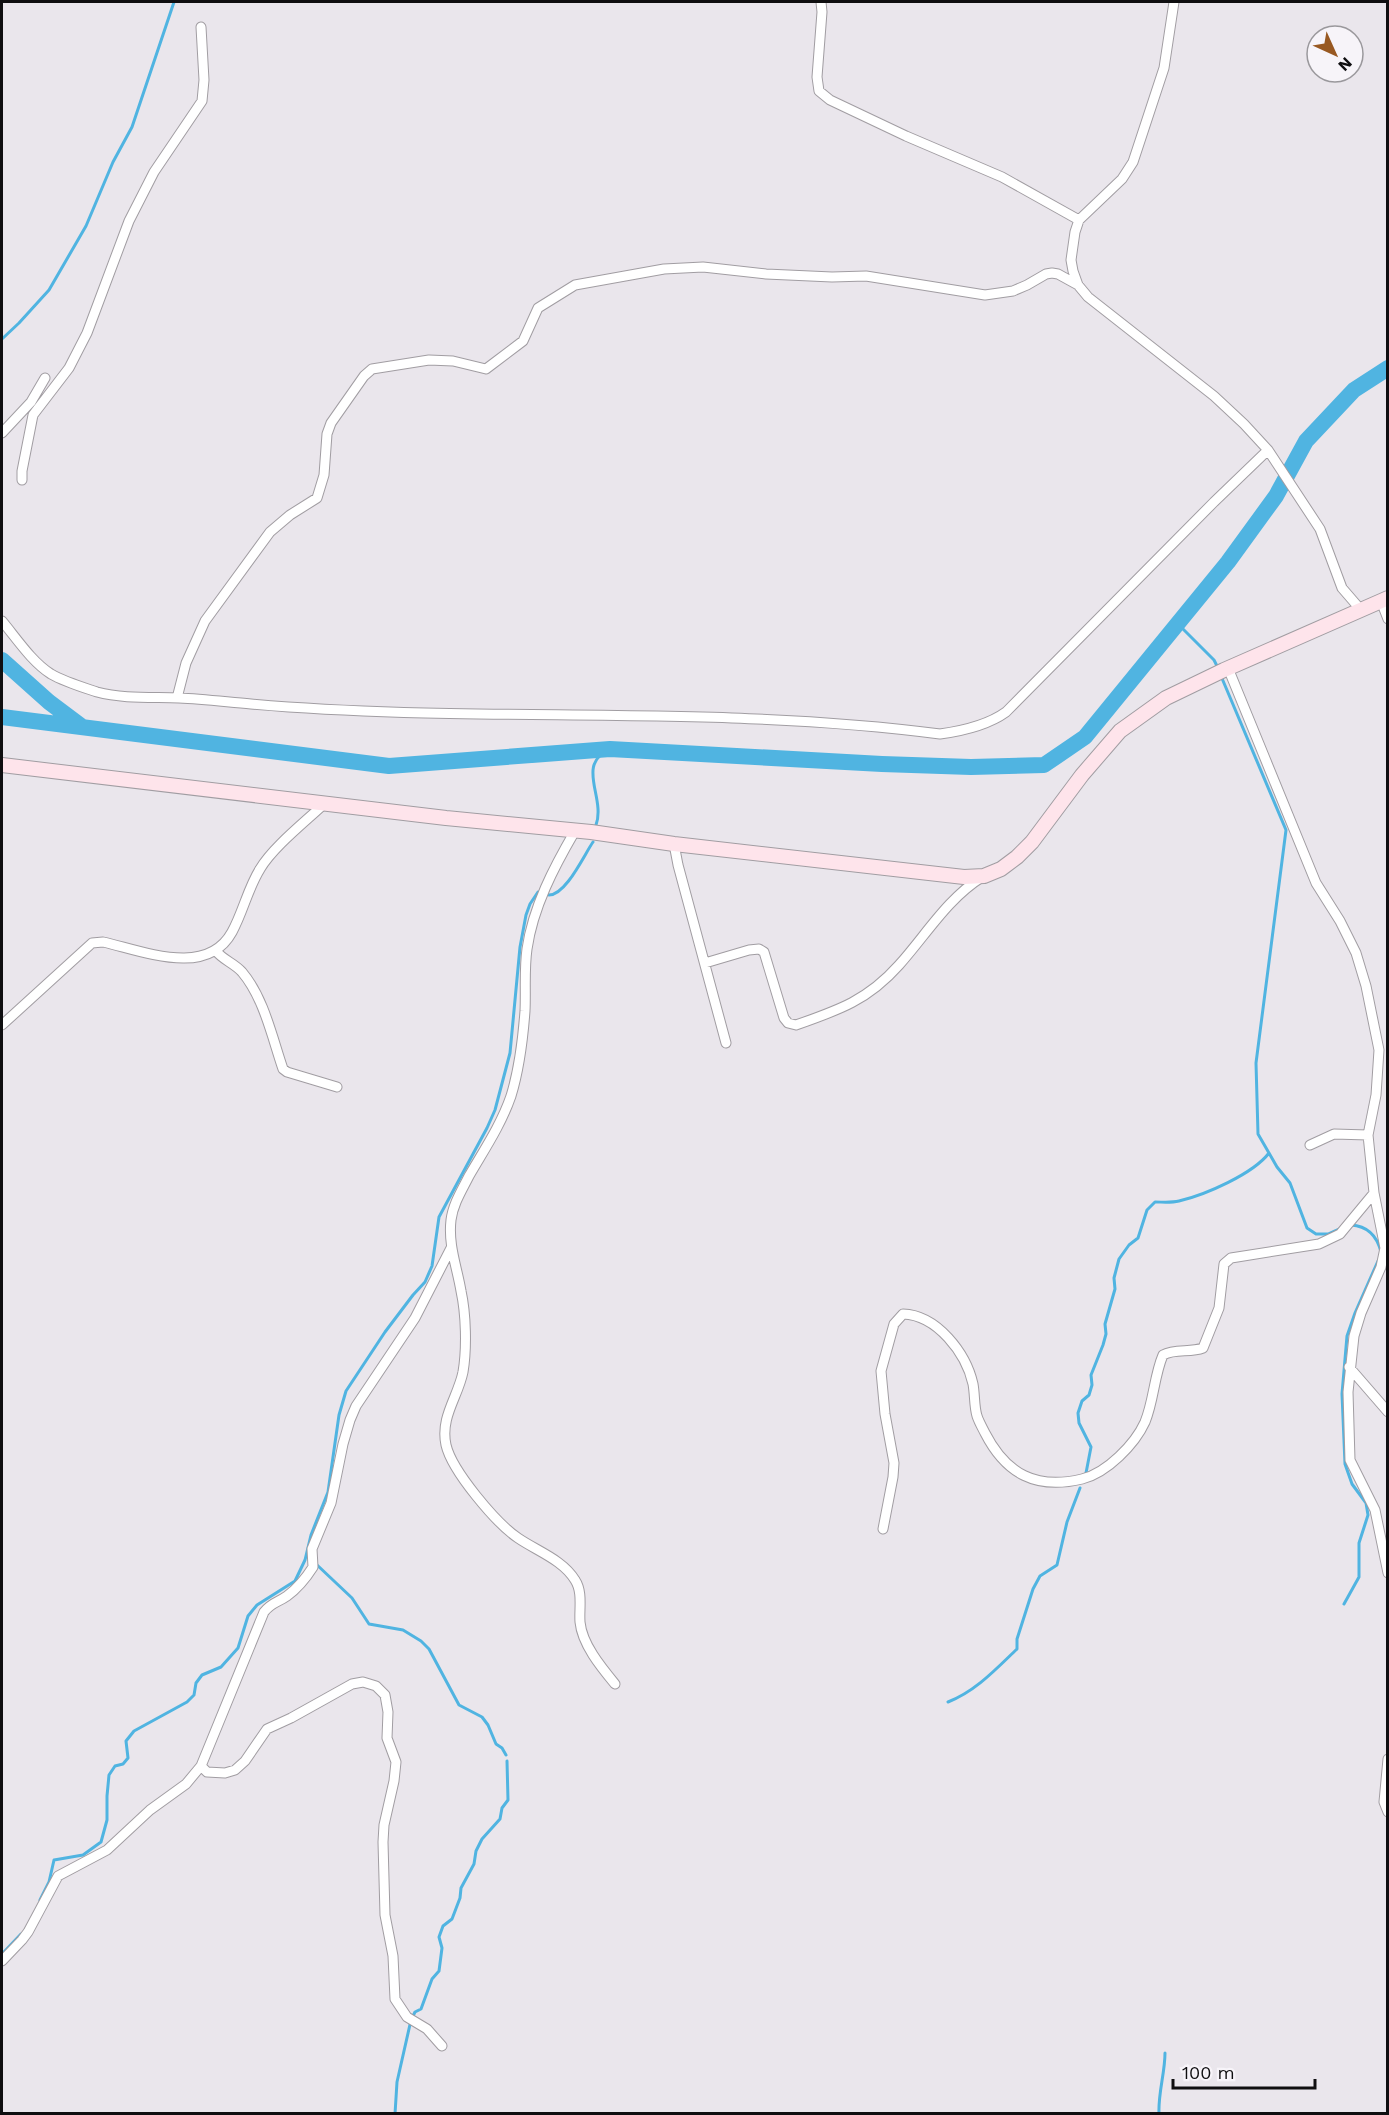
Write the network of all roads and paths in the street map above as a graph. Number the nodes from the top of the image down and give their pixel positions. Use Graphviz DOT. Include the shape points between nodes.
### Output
graph roads {
  1 [pos="821,2"];
  2 [pos="1174,2"];
  3 [pos="201,27"];
  4 [pos="1079,220"];
  5 [pos="1078,285"];
  6 [pos="45,378"];
  7 [pos="2,433"];
  8 [pos="1270,453"];
  9 [pos="22,480"];
  10 [pos="1384,600"];
  11 [pos="1361,610"];
  12 [pos="1388,619"];
  13 [pos="2,621"];
  14 [pos="1222,671"];
  15 [pos="177,698"];
  16 [pos="4,764"];
  17 [pos="324,804"];
  18 [pos="575,831"];
  19 [pos="674,844"];
  20 [pos="984,876"];
  21 [pos="216,951"];
  22 [pos="705,963"];
  23 [pos="2,1025"];
  24 [pos="726,1044"];
  25 [pos="337,1087"];
  26 [pos="1368,1135"];
  27 [pos="1310,1145"];
  28 [pos="1374,1193"];
  29 [pos="451,1248"];
  30 [pos="1349,1367"];
  31 [pos="1388,1412"];
  32 [pos="883,1530"];
  33 [pos="1388,1573"];
  34 [pos="615,1684"];
  35 [pos="1388,1759"];
  36 [pos="201,1766"];
  37 [pos="1388,1812"];
  38 [pos="2,1961"];
  39 [pos="442,2046"];
  1 -- 4 [label="street" via="819,91 906,136 1002,177"];
  2 -- 4 [label="street" via="1164,68 1133,162"];
  3 -- 9 [label="street" via="202,101 154,172 129,221 87,333 69,368 33,416"];
  4 -- 5 [label="street" via="1071,260"];
  5 -- 8 [label="street" via="1214,396"];
  5 -- 15 [label="street" via="1052,273 1013,291 985,295 866,276 832,278 704,267 664,269 575,285 563,291 538,308 523,341 486,369 429,360 372,369 331,423 317,498 270,532 205,621 186,663"];
  6 -- 7 [label="street" via="32,402"];
  8 -- 11 [label="street" via="1320,529 1342,588"];
  8 -- 15 [label="street" via="1214,502 1006,712 996,719 953,732 939,734 774,718 380,712"];
  10 -- 11 [label="main road"];
  10 -- 12 [label="street"];
  11 -- 14 [label="main road"];
  13 -- 15 [label="street" via="52,674 99,692"];
  14 -- 20 [label="main road" via="1166,698 1120,731 1025,849 1001,869"];
  14 -- 26 [label="street" via="1316,883 1356,953 1379,1050"];
  16 -- 17 [label="main road"];
  17 -- 18 [label="main road"];
  17 -- 21 [label="street" via="265,861 232,932"];
  18 -- 19 [label="main road"];
  18 -- 29 [label="street" via="554,868 531,928 525,1012 512,1093 454,1208"];
  19 -- 20 [label="main road" via="964,877"];
  19 -- 22 [label="street"];
  20 -- 22 [label="street" via="966,887 899,965 866,995 844,1008 796,1025 784,1018 764,952 750,950"];
  21 -- 23 [label="street" via="184,960 92,943"];
  21 -- 25 [label="street" via="240,969 252,987 283,1069"];
  22 -- 24 [label="street"];
  26 -- 27 [label="street" via="1335,1134"];
  26 -- 28 [label="street"];
  28 -- 30 [label="street" via="1385,1248 1354,1336"];
  28 -- 32 [label="street" via="1340,1234 1319,1244 1251,1253 1224,1264 1219,1308 1203,1348 1162,1355 1144,1423 1124,1452 1089,1477 1065,1483 1036,1480 1010,1468 993,1449 977,1417 972,1383 963,1359 931,1324 915,1315 903,1314 894,1324 881,1371 894,1464"];
  29 -- 34 [label="street" via="465,1324 463,1371 444,1429 450,1457 463,1479 507,1530 557,1562 577,1582 584,1638"];
  29 -- 36 [label="street" via="416,1318 356,1406 346,1431 331,1503 312,1549 313,1567 296,1589 264,1612"];
  30 -- 31 [label="street"];
  30 -- 33 [label="street" via="1350,1460 1375,1510"];
  35 -- 37 [label="street" via="1384,1802"];
  36 -- 38 [label="street" via="186,1784 150,1810 107,1850 58,1876 28,1932"];
  36 -- 39 [label="street" via="207,1772 235,1770 267,1729 352,1684 376,1686 385,1695 387,1738 396,1762 383,1842 393,1989 407,2017"];
}
